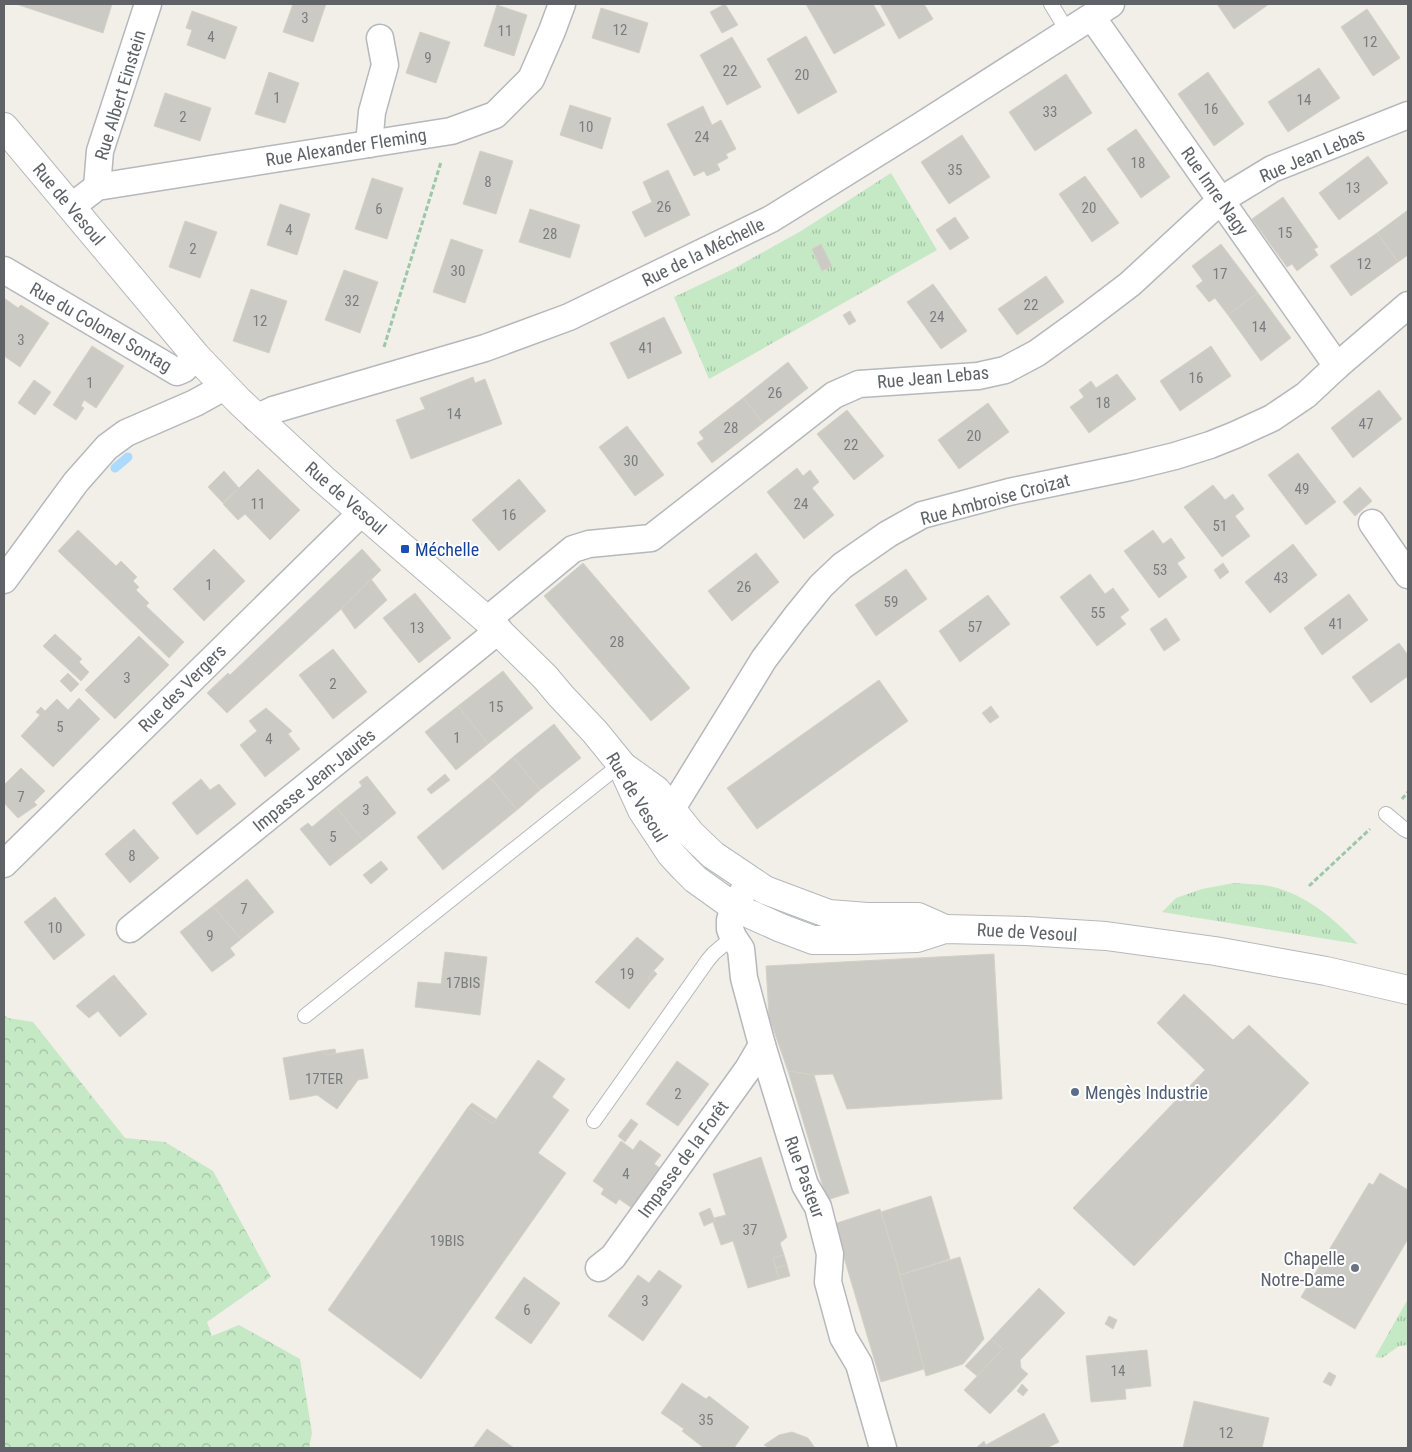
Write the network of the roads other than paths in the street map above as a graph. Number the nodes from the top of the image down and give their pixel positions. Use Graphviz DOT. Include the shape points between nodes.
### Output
graph roads {
  1 [pos="148,4"];
  2 [pos="562,4"];
  3 [pos="1051,4"];
  4 [pos="1101,10"];
  5 [pos="1068,32"];
  6 [pos="380,38"];
  7 [pos="1408,115"];
  8 [pos="4,126"];
  9 [pos="369,144"];
  10 [pos="97,187"];
  11 [pos="1221,200"];
  12 [pos="71,207"];
  13 [pos="4,270"];
  14 [pos="1406,313"];
  15 [pos="196,356"];
  16 [pos="1337,366"];
  17 [pos="224,387"];
  18 [pos="256,418"];
  19 [pos="360,512"];
  20 [pos="1372,523"];
  21 [pos="1406,569"];
  22 [pos="4,580"];
  23 [pos="493,625"];
  24 [pos="621,764"];
  25 [pos="642,810"];
  26 [pos="671,810"];
  27 [pos="1386,814"];
  28 [pos="1408,831"];
  29 [pos="4,864"];
  30 [pos="750,880"];
  31 [pos="734,907"];
  32 [pos="130,929"];
  33 [pos="945,929"];
  34 [pos="733,937"];
  35 [pos="1408,990"];
  36 [pos="305,1016"];
  37 [pos="762,1045"];
  38 [pos="594,1122"];
  39 [pos="599,1268"];
  40 [pos="882,1448"];
  1 -- 10 [label="street, Rue Albert Einstein" via="100,151"];
  2 -- 9 [label="street, Rue Alexander Fleming" via="531,79 495,114 451,131"];
  3 -- 5 [label="lane"];
  4 -- 5 [label="street, Rue de la Méchelle"];
  4 -- 11 [label="street, Rue Imre Nagy"];
  5 -- 18 [label="street, Rue de la Méchelle" via="771,219 569,317 485,348 273,410"];
  6 -- 9 [label="street" via="385,66 372,112"];
  7 -- 11 [label="street, Rue Jean Lebas" via="1272,169"];
  8 -- 12 [label="street, Rue de Vesoul"];
  9 -- 10 [label="street, Rue Alexander Fleming"];
  10 -- 12 [label="street, Rue Alexander Fleming"];
  11 -- 16 [label="street, Rue Imre Nagy"];
  11 -- 23 [label="street, Rue Jean Lebas" via="1130,284 1036,354 1005,370 978,376 859,384 834,395 651,538 588,544 573,549"];
  12 -- 15 [label="street, Rue de Vesoul"];
  13 -- 15 [label="street, Rue du Colonel Sontag" via="177,372"];
  14 -- 16 [label="street, Rue Ambroise Croizat"];
  15 -- 17 [label="street, Rue de Vesoul"];
  16 -- 26 [label="street, Rue Ambroise Croizat" via="1306,395 1272,418 1210,446 922,515 888,534 842,566 795,618 760,667"];
  17 -- 18 [label="street, Rue de Vesoul"];
  17 -- 22 [label="street" via="126,433 107,447 76,482"];
  18 -- 19 [label="street, Rue de Vesoul"];
  19 -- 23 [label="street, Rue de Vesoul"];
  19 -- 29 [label="street, Rue des Vergers"];
  20 -- 21 [label="street"];
  23 -- 24 [label="street, Rue de Vesoul" via="545,677"];
  23 -- 32 [label="street, Impasse Jean-Jaurès"];
  24 -- 25 [label="street, Rue de Vesoul"];
  24 -- 26 [label="street" via="656,790"];
  24 -- 36 [label="lane"];
  25 -- 26 [label="street"];
  25 -- 31 [label="street, Rue de Vesoul" via="684,868"];
  26 -- 30 [label="street" via="690,834"];
  27 -- 28 [label="lane"];
  30 -- 31 [label="street, Rue Pasteur"];
  30 -- 33 [label="street" via="765,890 829,914 918,917"];
  31 -- 33 [label="street, Rue de Vesoul" via="813,940 917,938"];
  31 -- 34 [label="street, Rue Pasteur" via="730,920"];
  33 -- 35 [label="street, Rue de Vesoul" via="1106,936 1215,951"];
  34 -- 37 [label="street, Rue Pasteur" via="741,949 744,978"];
  34 -- 38 [label="lane" via="708,960"];
  37 -- 39 [label="street, Impasse de la Forêt" via="613,1257"];
  37 -- 40 [label="street, Rue Pasteur" via="805,1185 818,1207 830,1254 828,1282 843,1337 859,1364"];
}
